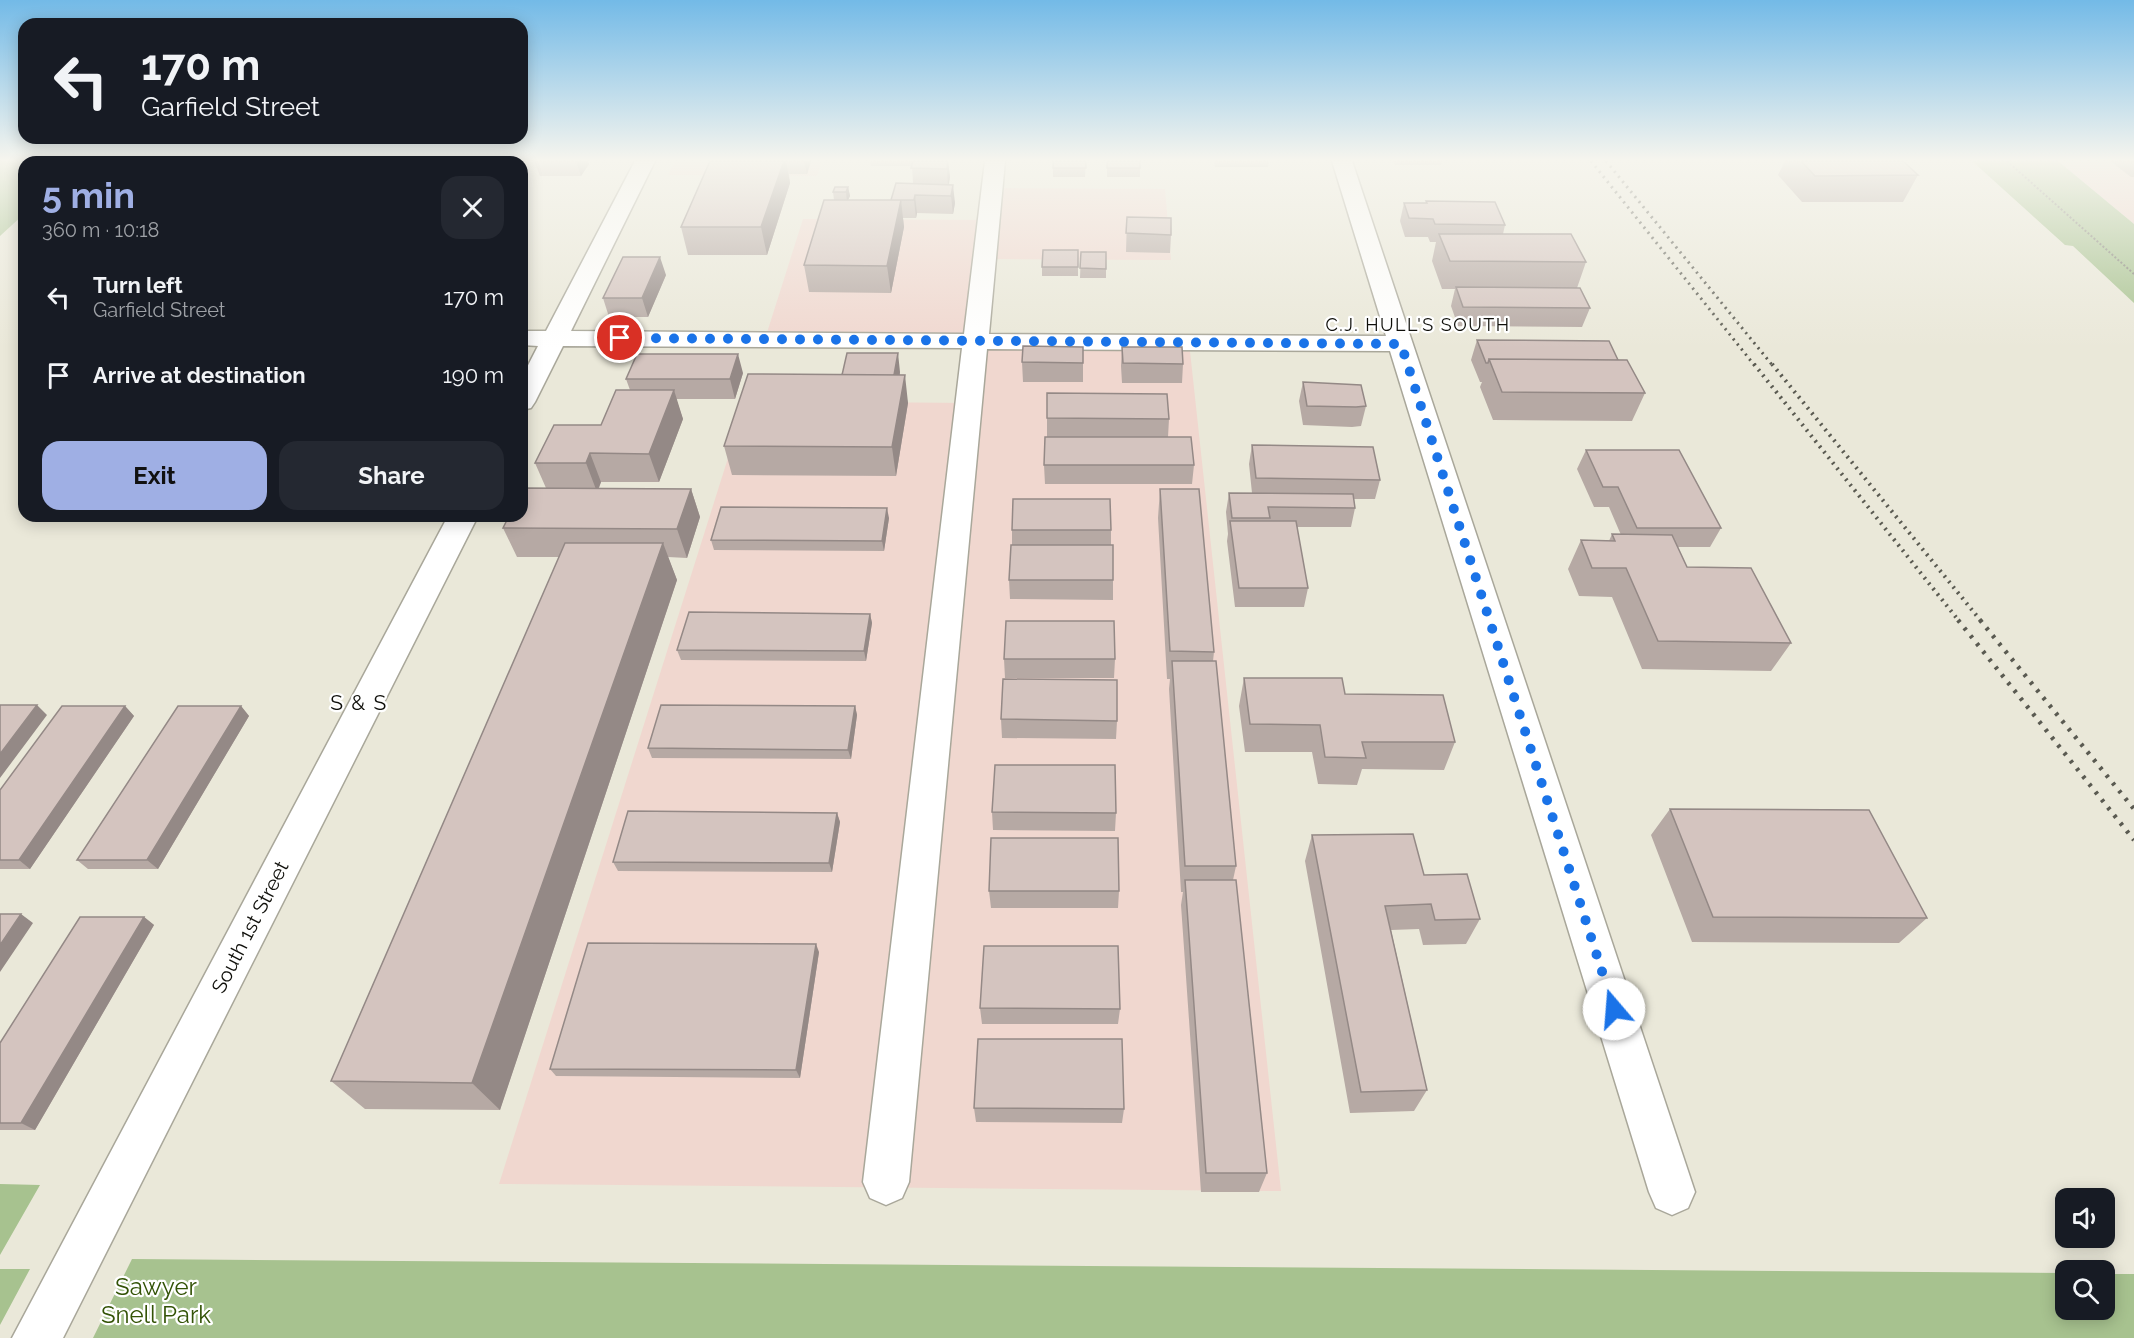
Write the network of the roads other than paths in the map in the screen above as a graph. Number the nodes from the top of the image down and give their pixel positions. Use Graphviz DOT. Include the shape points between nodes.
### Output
graph roads {
  1 [pos="613,223"];
  2 [pos="989,223"];
  3 [pos="1362,223"];
  4 [pos="528,338"];
  5 [pos="555,338"];
  6 [pos="978,341"];
  7 [pos="1401,344"];
  8 [pos="528,390"];
  9 [pos="460,522"];
  10 [pos="886,1182"];
  11 [pos="1672,1192"];
  12 [pos="36,1338"];
  1 -- 5 [label="street"];
  2 -- 6 [label="street"];
  3 -- 7 [label="street"];
  4 -- 5 [label="street"];
  5 -- 6 [label="street"];
  5 -- 8 [label="street"];
  6 -- 7 [label="street"];
  6 -- 10 [label="street"];
  7 -- 11 [label="street"];
  9 -- 12 [label="street, South 1st Street"];
}
